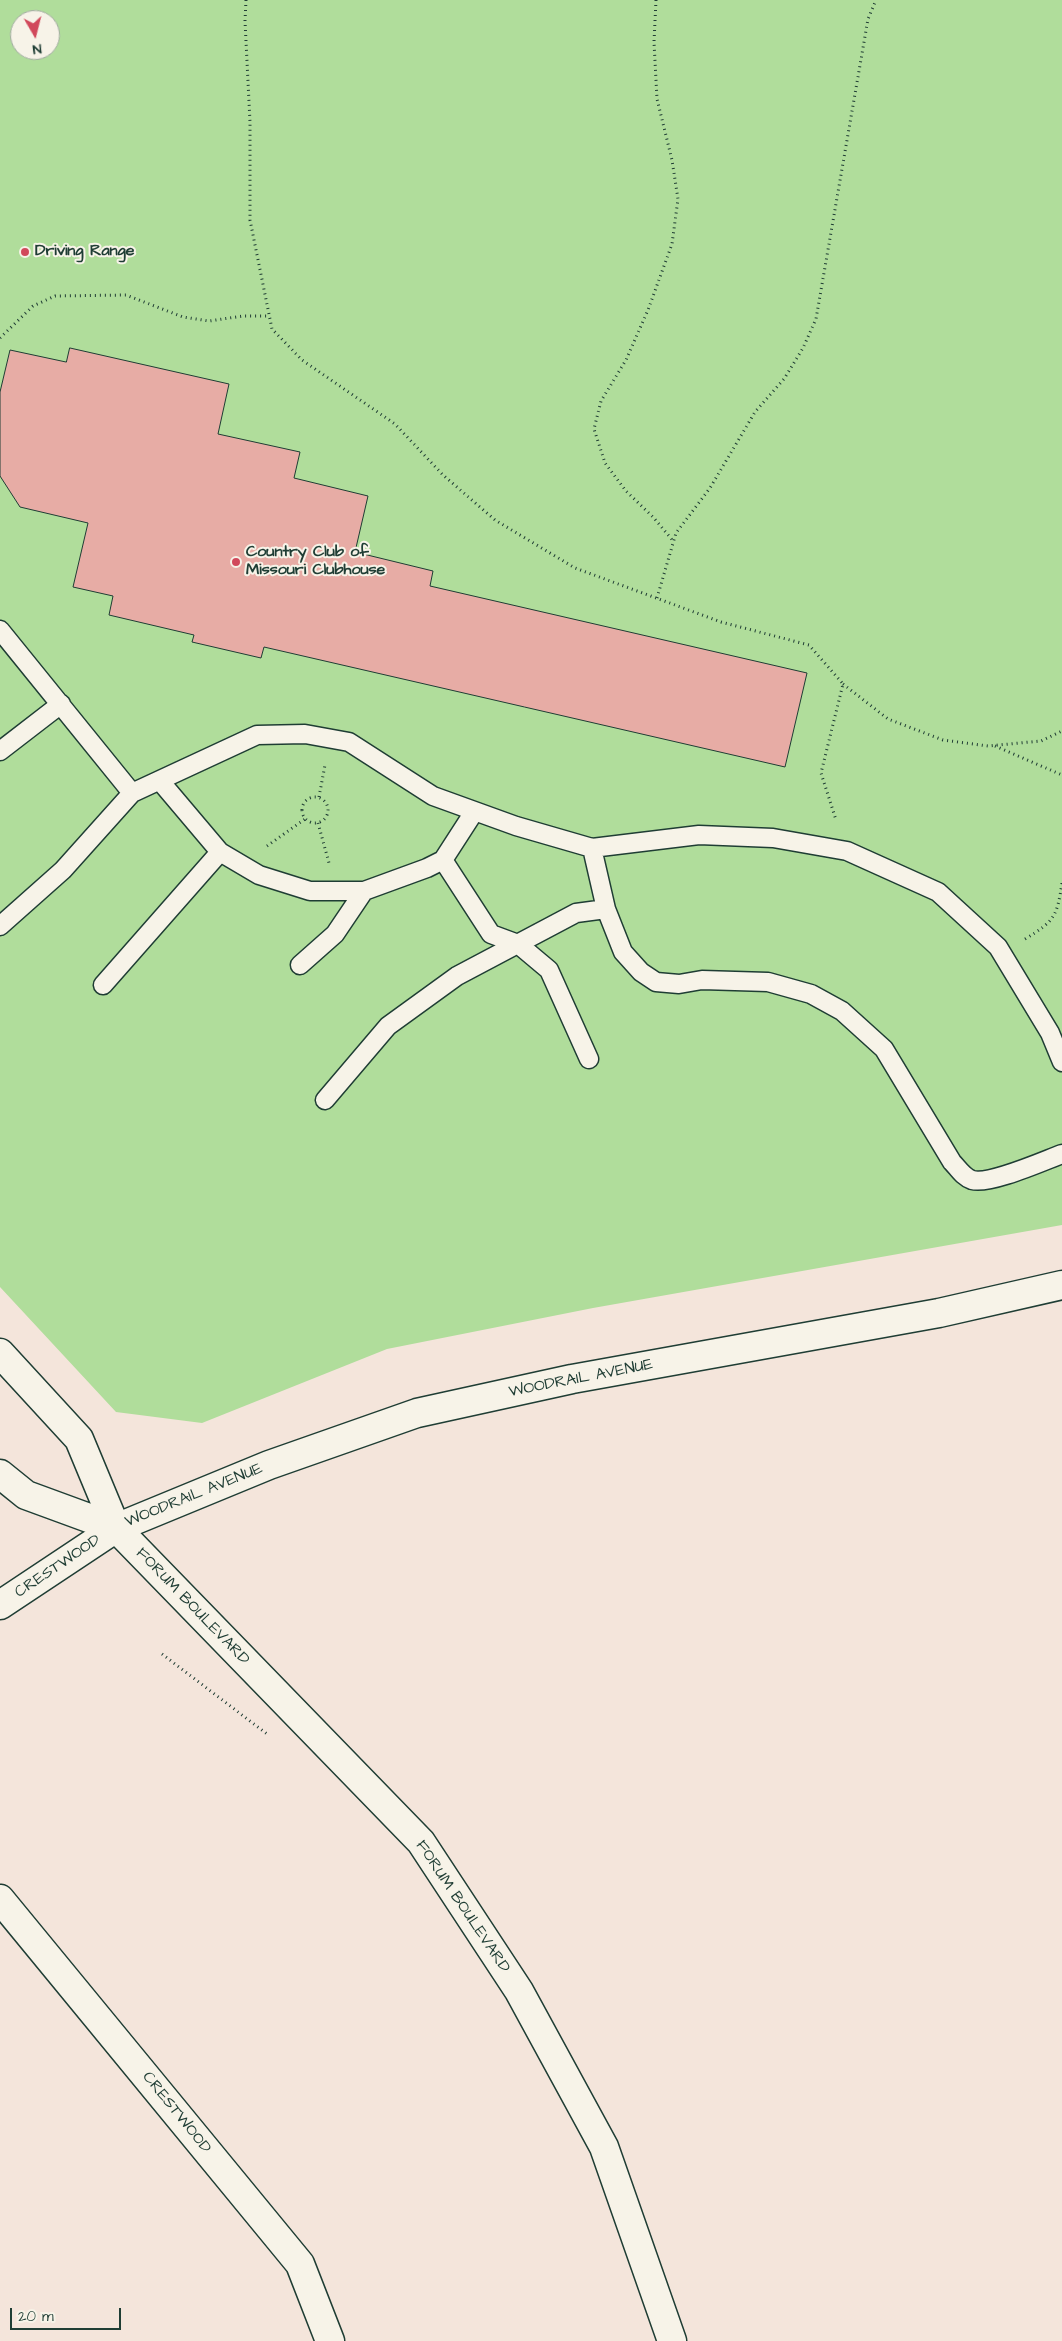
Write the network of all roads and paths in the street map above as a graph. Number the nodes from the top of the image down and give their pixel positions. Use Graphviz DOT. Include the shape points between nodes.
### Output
graph roads {
  1 [pos="246,0"];
  2 [pos="656,0"];
  3 [pos="876,0"];
  4 [pos="270,316"];
  5 [pos="0,338"];
  6 [pos="674,542"];
  7 [pos="657,598"];
  8 [pos="0,630"];
  9 [pos="844,684"];
  10 [pos="61,704"];
  11 [pos="1062,731"];
  12 [pos="994,746"];
  13 [pos="0,751"];
  14 [pos="1062,774"];
  15 [pos="160,781"];
  16 [pos="132,793"];
  17 [pos="474,812"];
  18 [pos="306,819"];
  19 [pos="318,822"];
  20 [pos="592,848"];
  21 [pos="846,851"];
  22 [pos="220,852"];
  23 [pos="443,860"];
  24 [pos="240,864"];
  25 [pos="1062,883"];
  26 [pos="337,891"];
  27 [pos="364,891"];
  28 [pos="606,909"];
  29 [pos="0,926"];
  30 [pos="518,944"];
  31 [pos="1001,953"];
  32 [pos="300,965"];
  33 [pos="103,984"];
  34 [pos="589,1059"];
  35 [pos="1062,1062"];
  36 [pos="326,1100"];
  37 [pos="1062,1154"];
  38 [pos="1062,1286"];
  39 [pos="0,1353"];
  40 [pos="0,1474"];
  41 [pos="116,1528"];
  42 [pos="0,1605"];
  43 [pos="162,1654"];
  44 [pos="268,1735"];
  45 [pos="0,1899"];
  46 [pos="330,2341"];
  47 [pos="672,2341"];
  1 -- 4 [label="path" via="250,220"];
  2 -- 6 [label="path" via="657,99 678,199 672,244 648,310 601,401 594,429 605,463 626,491"];
  3 -- 6 [label="path" via="868,19 816,319 784,379 755,412 710,488 676,533"];
  4 -- 5 [label="path" via="209,321 183,317 126,295 55,296 33,306"];
  4 -- 7 [label="path" via="272,329 302,360 395,424 443,475 496,520 575,568"];
  6 -- 7 [label="path"];
  7 -- 9 [label="path" via="721,622 809,645"];
  8 -- 10 [label="lane"];
  9 -- 12 [label="path" via="888,719 943,740"];
  9 -- 21 [label="path" via="820,773"];
  10 -- 13 [label="lane"];
  10 -- 16 [label="lane"];
  11 -- 12 [label="path" via="1042,741"];
  12 -- 14 [label="path"];
  15 -- 16 [label="lane"];
  15 -- 17 [label="lane" via="257,735 305,734 349,742 433,796"];
  15 -- 22 [label="lane"];
  16 -- 29 [label="lane" via="63,870"];
  17 -- 20 [label="lane"];
  17 -- 23 [label="lane"];
  18 -- 19 [label="path"];
  18 -- 19 [label="path" via="302,811 304,803 319,797 326,802 328,810 325,818"];
  18 -- 24 [label="path"];
  19 -- 26 [label="path"];
  20 -- 21 [label="lane" via="699,835 773,838"];
  20 -- 28 [label="lane"];
  21 -- 31 [label="lane" via="938,892"];
  22 -- 24 [label="lane"];
  22 -- 33 [label="lane"];
  23 -- 27 [label="lane"];
  23 -- 30 [label="lane" via="491,934"];
  24 -- 26 [label="lane" via="259,875 310,891"];
  25 -- 31 [label="path" via="1056,915 1038,932"];
  26 -- 27 [label="lane"];
  27 -- 32 [label="lane" via="335,934"];
  28 -- 30 [label="lane" via="576,913"];
  28 -- 37 [label="lane" via="623,952 641,972 656,982 768,982 811,994 842,1011 884,1050 952,1162 962,1174 973,1180 991,1179"];
  30 -- 34 [label="lane" via="549,970"];
  30 -- 36 [label="lane" via="457,976 388,1026"];
  31 -- 35 [label="lane" via="1050,1033"];
  38 -- 41 [label="street, WOODRAIL AVENUE" via="939,1313 572,1379 417,1413 268,1465"];
  39 -- 41 [label="street, FORUM BOULEVARD" via="79,1439"];
  40 -- 41 [label="street, FORUM BOULEVARD" via="26,1495"];
  41 -- 42 [label="street, CRESTWOOD"];
  41 -- 47 [label="street, FORUM BOULEVARD" via="421,1842 519,1991 604,2147"];
  43 -- 44 [label="path"];
  45 -- 46 [label="street, CRESTWOOD" via="300,2264"];
}
